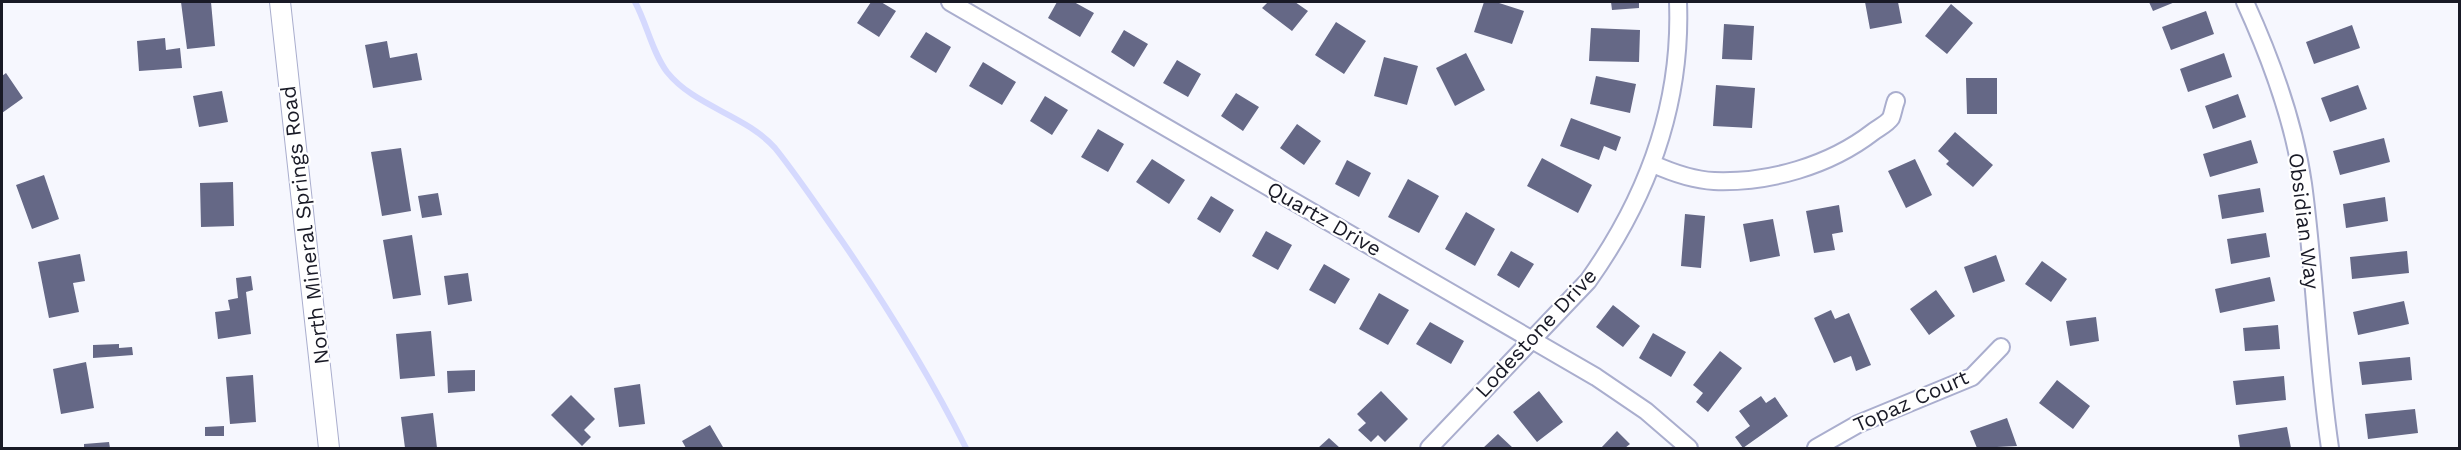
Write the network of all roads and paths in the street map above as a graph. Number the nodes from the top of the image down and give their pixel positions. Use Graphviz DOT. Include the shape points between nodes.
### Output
graph roads {
  1 [pos="280,2"];
  2 [pos="950,2"];
  3 [pos="1678,2"];
  4 [pos="2245,2"];
  5 [pos="1896,101"];
  6 [pos="1653,164"];
  7 [pos="1531,339"];
  8 [pos="2001,347"];
  9 [pos="329,448"];
  10 [pos="1428,448"];
  11 [pos="1689,448"];
  12 [pos="1816,448"];
  13 [pos="2330,448"];
  1 -- 9 [label="street, North Mineral Springs Road"];
  2 -- 7 [label="street, Quartz Drive"];
  3 -- 6 [label="street, Lodestone Drive" via="1673,81"];
  4 -- 13 [label="street, Obsidian Way" via="2288,119 2302,183"];
  5 -- 6 [label="street" via="1890,119 1861,141 1826,161 1795,170 1756,180 1713,181 1684,177"];
  6 -- 7 [label="street, Lodestone Drive" via="1609,251 1588,281"];
  7 -- 10 [label="street, Lodestone Drive"];
  7 -- 11 [label="street, Quartz Drive" via="1621,393"];
  8 -- 12 [label="street, Topaz Court" via="1972,377 1858,424"];
}
